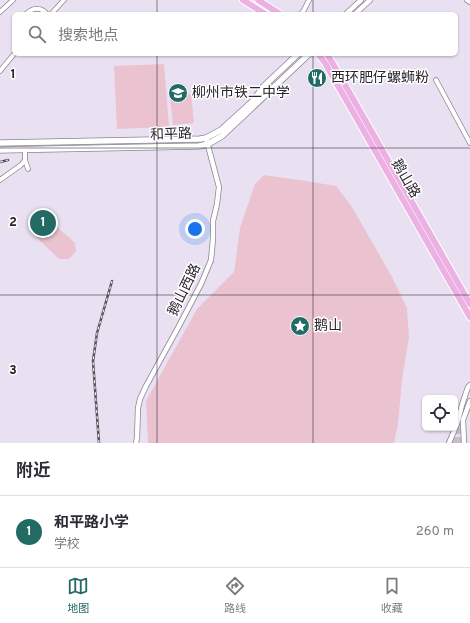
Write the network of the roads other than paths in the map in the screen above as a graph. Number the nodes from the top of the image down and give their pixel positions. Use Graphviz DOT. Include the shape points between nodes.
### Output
graph roads {
  1 [pos="13,0"];
  2 [pos="64,0"];
  3 [pos="243,0"];
  4 [pos="258,0"];
  5 [pos="309,0"];
  6 [pos="361,0"];
  7 [pos="370,0"];
  8 [pos="467,0"];
  9 [pos="470,2"];
  10 [pos="0,12"];
  11 [pos="28,12"];
  12 [pos="45,12"];
  13 [pos="53,12"];
  14 [pos="262,12"];
  15 [pos="277,12"];
  16 [pos="302,12"];
  17 [pos="348,12"];
  18 [pos="357,12"];
  19 [pos="12,56"];
  20 [pos="296,56"];
  21 [pos="307,56"];
  22 [pos="320,56"];
  23 [pos="328,56"];
  24 [pos="0,71"];
  25 [pos="436,80"];
  26 [pos="206,138"];
  27 [pos="0,143"];
  28 [pos="470,143"];
  29 [pos="208,144"];
  30 [pos="0,150"];
  31 [pos="25,150"];
  32 [pos="25,160"];
  33 [pos="28,169"];
  34 [pos="0,180"];
  35 [pos="470,304"];
  36 [pos="470,317"];
  37 [pos="470,385"];
  38 [pos="470,401"];
  39 [pos="136,443"];
  40 [pos="449,443"];
  41 [pos="464,443"];
  1 -- 10 [label="street"];
  2 -- 13 [label="street"];
  3 -- 14 [label="main road"];
  4 -- 15 [label="main road"];
  5 -- 16 [label="street"];
  6 -- 17 [label="street"];
  7 -- 18 [label="street"];
  8 -- 9 [label="street"];
  11 -- 12 [label="street" via="39,9"];
  19 -- 24 [label="street"];
  20 -- 26 [label="main road, 和平路" via="263,87 254,100 221,130"];
  21 -- 29 [label="main road, 和平路" via="222,136"];
  22 -- 36 [label="main road, 鹅山路"];
  23 -- 35 [label="main road, 鹅山路"];
  25 -- 28 [label="street"];
  26 -- 27 [label="main road, 和平路"];
  26 -- 29 [label="street, 鹅山西路"];
  29 -- 31 [label="main road, 和平路"];
  29 -- 39 [label="street, 鹅山西路" via="219,187 213,221 211,260 180,326 140,399"];
  30 -- 31 [label="main road, 和平路"];
  31 -- 32 [label="street"];
  32 -- 33 [label="street"];
  32 -- 34 [label="street"];
  37 -- 40 [label="street"];
  38 -- 41 [label="street" via="463,420"];
}
